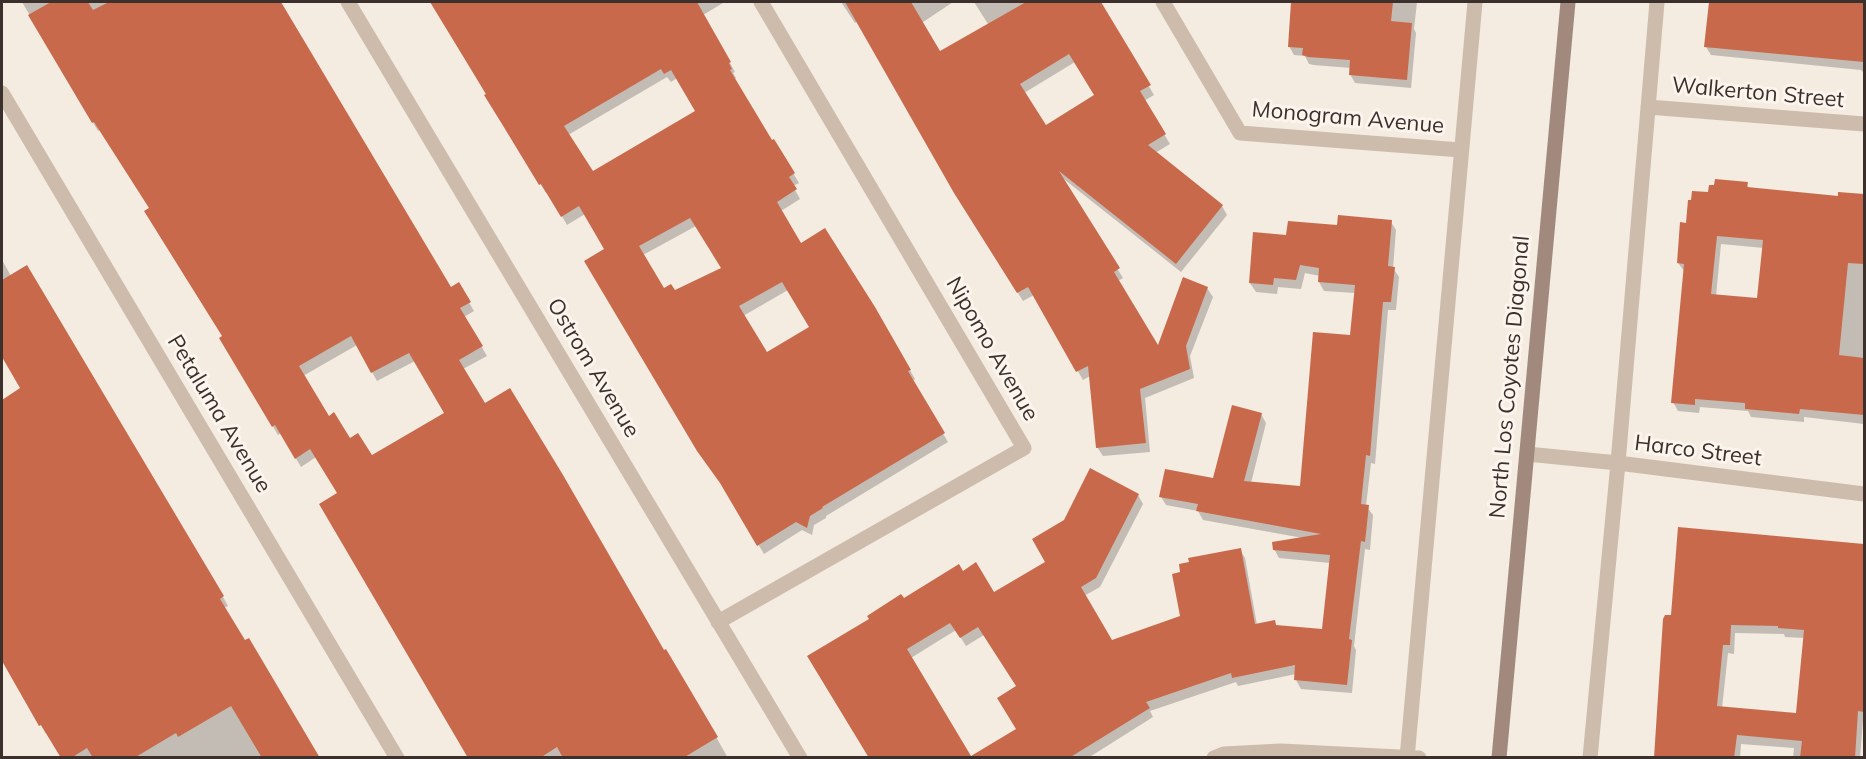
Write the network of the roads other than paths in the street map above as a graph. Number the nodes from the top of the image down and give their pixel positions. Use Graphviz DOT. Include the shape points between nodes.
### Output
graph roads {
  1 [pos="348,2"];
  2 [pos="761,2"];
  3 [pos="1163,2"];
  4 [pos="1475,2"];
  5 [pos="1568,2"];
  6 [pos="1657,2"];
  7 [pos="2,93"];
  8 [pos="1648,107"];
  9 [pos="1864,124"];
  10 [pos="1461,150"];
  11 [pos="1527,454"];
  12 [pos="1618,463"];
  13 [pos="1864,494"];
  14 [pos="718,622"];
  15 [pos="1411,757"];
  16 [pos="398,758"];
  17 [pos="800,758"];
  18 [pos="1214,758"];
  19 [pos="1499,758"];
  20 [pos="1590,758"];
  1 -- 14 [label="street, Ostrom Avenue"];
  2 -- 14 [label="street, Nipomo Avenue" via="1024,448"];
  3 -- 10 [label="street, Monogram Avenue" via="1240,133"];
  4 -- 10 [label="street"];
  5 -- 11 [label="main road, North Los Coyotes Diagonal"];
  6 -- 8 [label="street"];
  7 -- 16 [label="street, Petaluma Avenue"];
  8 -- 9 [label="street, Walkerton Street"];
  8 -- 12 [label="street"];
  10 -- 15 [label="street"];
  11 -- 12 [label="street, Harco Street"];
  11 -- 19 [label="main road, North Los Coyotes Diagonal"];
  12 -- 13 [label="street, Harco Street"];
  12 -- 20 [label="street"];
  14 -- 17 [label="street, Ostrom Avenue"];
  15 -- 18 [label="street" via="1281,751"];
}
